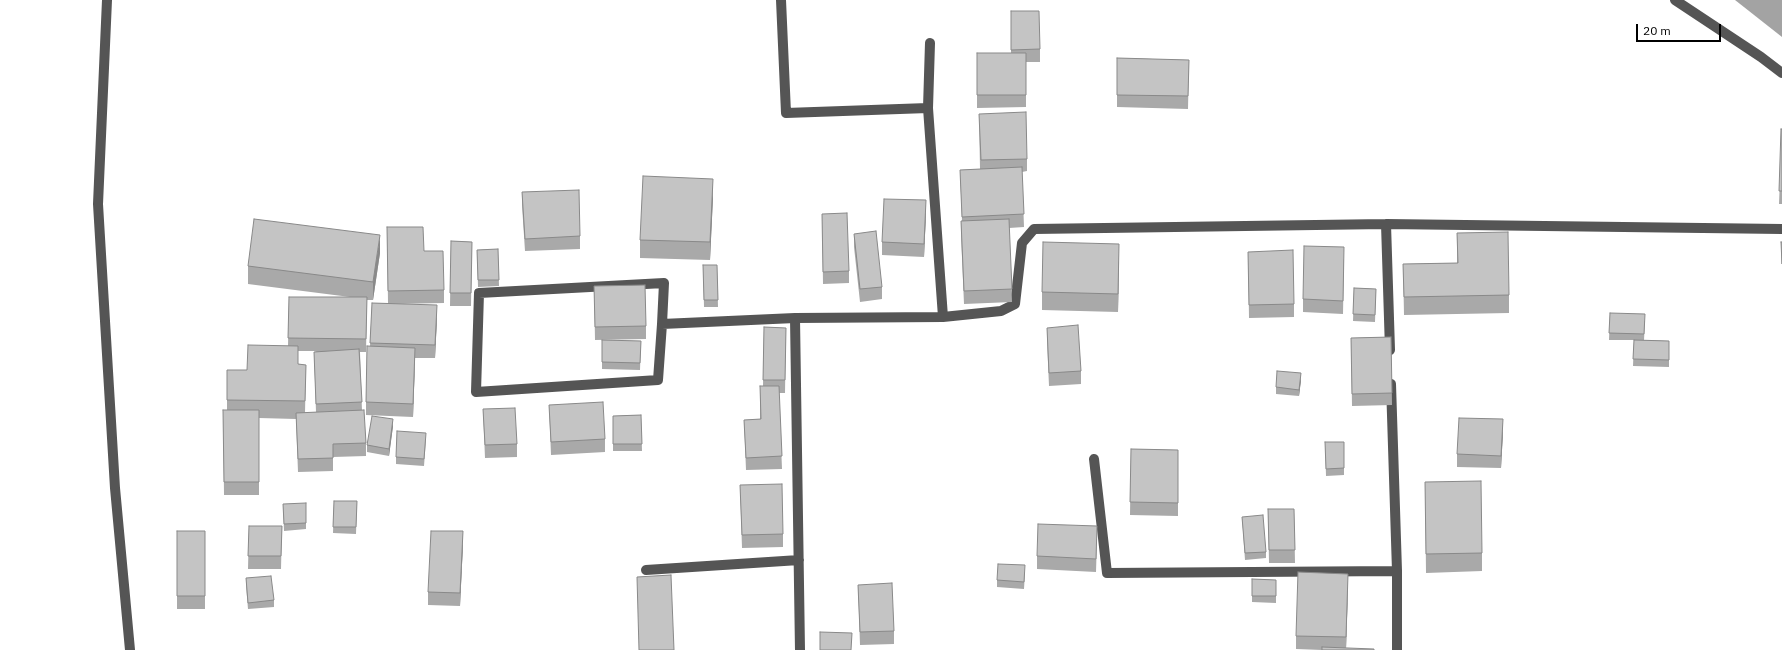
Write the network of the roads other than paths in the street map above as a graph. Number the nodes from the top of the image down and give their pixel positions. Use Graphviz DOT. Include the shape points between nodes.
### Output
graph roads {
  1 [pos="107,0"];
  2 [pos="781,0"];
  3 [pos="1675,0"];
  4 [pos="930,43"];
  5 [pos="1782,73"];
  6 [pos="928,108"];
  7 [pos="1386,224"];
  8 [pos="1782,229"];
  9 [pos="943,317"];
  10 [pos="795,318"];
  11 [pos="662,324"];
  12 [pos="1391,358"];
  13 [pos="1391,374"];
  14 [pos="1094,459"];
  15 [pos="800,560"];
  16 [pos="646,570"];
  17 [pos="1398,571"];
  18 [pos="130,650"];
  19 [pos="800,650"];
  20 [pos="1397,650"];
  1 -- 18 [label="street" via="98,204 115,488"];
  2 -- 6 [label="street" via="786,113"];
  3 -- 5 [label="street"];
  4 -- 6 [label="street"];
  6 -- 9 [label="street"];
  7 -- 8 [label="street"];
  7 -- 9 [label="street" via="1034,229 1022,242 1015,304 1001,311"];
  7 -- 12 [label="street"];
  9 -- 10 [label="street"];
  10 -- 11 [label="street"];
  10 -- 15 [label="street"];
  11 -- 11 [label="street" via="658,380 476,392 479,293 664,283"];
  13 -- 17 [label="street"];
  14 -- 17 [label="street" via="1107,573"];
  15 -- 16 [label="street"];
  15 -- 19 [label="street"];
  17 -- 20 [label="street"];
}
